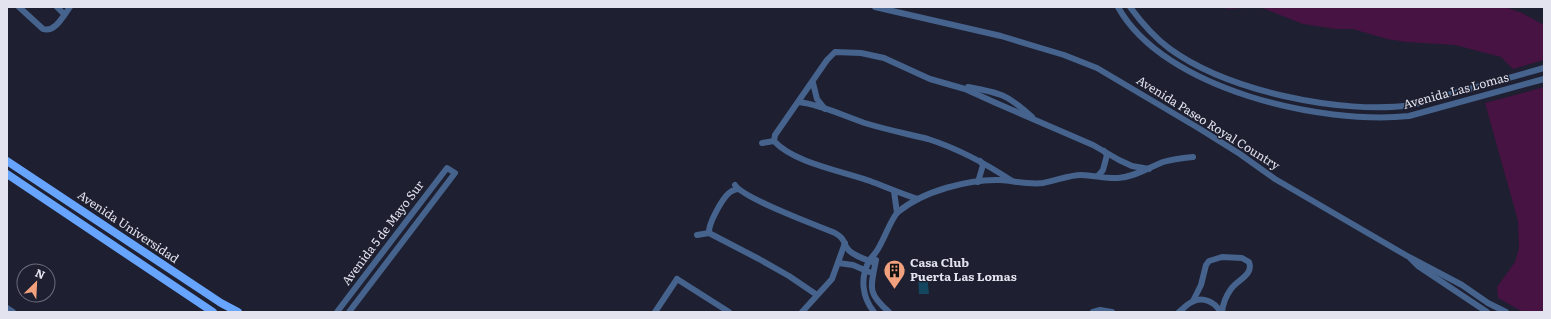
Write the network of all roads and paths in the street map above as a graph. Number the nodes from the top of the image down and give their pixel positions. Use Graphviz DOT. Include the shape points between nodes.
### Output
graph roads {
  1 [pos="19,7"];
  2 [pos="57,7"];
  3 [pos="70,7"];
  4 [pos="875,7"];
  5 [pos="1118,7"];
  6 [pos="1130,7"];
  7 [pos="64,14"];
  8 [pos="1544,68"];
  9 [pos="1544,79"];
  10 [pos="813,82"];
  11 [pos="950,84"];
  12 [pos="799,102"];
  13 [pos="825,109"];
  14 [pos="1036,120"];
  15 [pos="774,141"];
  16 [pos="762,143"];
  17 [pos="1104,151"];
  18 [pos="1193,157"];
  19 [pos="7,161"];
  20 [pos="980,161"];
  21 [pos="1149,169"];
  22 [pos="7,174"];
  23 [pos="1098,176"];
  24 [pos="978,182"];
  25 [pos="1013,182"];
  26 [pos="894,191"];
  27 [pos="918,199"];
  28 [pos="897,213"];
  29 [pos="709,233"];
  30 [pos="697,236"];
  31 [pos="845,242"];
  32 [pos="1409,257"];
  33 [pos="872,262"];
  34 [pos="838,263"];
  35 [pos="866,270"];
  36 [pos="872,273"];
  37 [pos="817,295"];
  38 [pos="1193,301"];
  39 [pos="7,308"];
  40 [pos="13,312"];
  41 [pos="213,312"];
  42 [pos="238,312"];
  43 [pos="337,312"];
  44 [pos="349,312"];
  45 [pos="655,312"];
  46 [pos="729,312"];
  47 [pos="802,312"];
  48 [pos="874,312"];
  49 [pos="889,312"];
  50 [pos="1093,312"];
  51 [pos="1112,312"];
  52 [pos="1179,312"];
  53 [pos="1221,312"];
  54 [pos="1487,312"];
  55 [pos="1506,312"];
  1 -- 7 [label="street" via="48,31 53,29"];
  2 -- 7 [label="street"];
  3 -- 7 [label="street"];
  4 -- 32 [label="street, Avenida Paseo Royal Country" via="1001,36 1097,68 1200,129 1275,179"];
  5 -- 9 [label="street, Avenida Las Lomas" via="1149,44 1187,70 1262,100 1325,113 1387,118 1409,116"];
  6 -- 8 [label="street, Avenida Las Lomas" via="1170,49 1191,62 1238,82 1297,99 1364,108 1392,108 1412,105"];
  10 -- 11 [label="street" via="835,52 845,52 871,54 930,79"];
  10 -- 12 [label="street"];
  10 -- 13 [label="street" via="817,99"];
  11 -- 14 [label="street"];
  11 -- 14 [label="street" via="1000,94 1021,106"];
  12 -- 13 [label="street"];
  12 -- 15 [label="street" via="775,135"];
  13 -- 20 [label="street" via="928,140"];
  14 -- 17 [label="street"];
  15 -- 16 [label="street"];
  15 -- 26 [label="street" via="818,165"];
  17 -- 21 [label="street" via="1132,166"];
  17 -- 23 [label="street" via="1107,156 1106,162"];
  18 -- 21 [label="street" via="1172,160"];
  19 -- 42 [label="main road, Avenida Universidad" via="221,304"];
  20 -- 24 [label="street" via="983,165"];
  20 -- 25 [label="street"];
  21 -- 23 [label="street" via="1117,178"];
  22 -- 41 [label="main road, Avenida Universidad"];
  23 -- 25 [label="street" via="1080,175 1042,183"];
  24 -- 25 [label="street"];
  24 -- 27 [label="street" via="953,186"];
  26 -- 27 [label="street"];
  26 -- 28 [label="street"];
  27 -- 28 [label="street"];
  28 -- 33 [label="street"];
  29 -- 30 [label="street"];
  29 -- 31 [label="street" via="710,226 727,194 736,187 760,201 835,233"];
  29 -- 37 [label="street" via="765,262"];
  31 -- 33 [label="street" via="847,249"];
  31 -- 34 [label="street"];
  32 -- 54 [label="street" via="1418,266"];
  32 -- 55 [label="street, Avenida Paseo Royal Country"];
  33 -- 35 [label="street"];
  33 -- 36 [label="street"];
  34 -- 35 [label="street"];
  34 -- 37 [label="street" via="832,279"];
  35 -- 36 [label="street"];
  35 -- 48 [label="street" via="863,289 868,305"];
  36 -- 49 [label="street" via="871,290"];
  37 -- 47 [label="street"];
  38 -- 52 [label="street"];
  38 -- 53 [label="street" via="1206,300"];
  38 -- 53 [label="street" via="1209,261 1222,257 1242,258 1248,262 1249,270 1227,294"];
  39 -- 40 [label="street"];
  43 -- 44 [label="street, Avenida 5 de Mayo Sur" via="447,168 455,173"];
  45 -- 46 [label="street" via="676,278"];
  50 -- 51 [label="street"];
}
